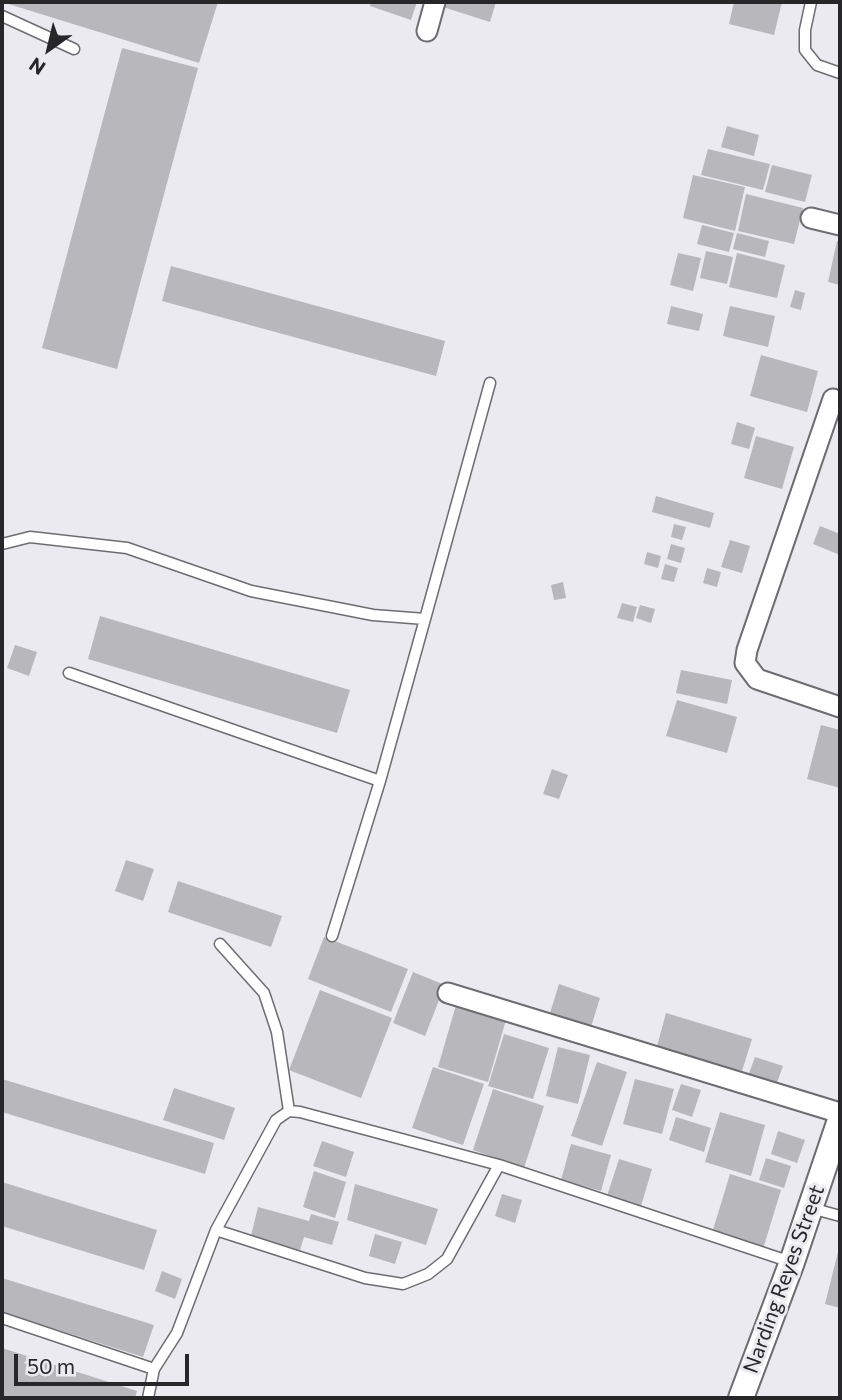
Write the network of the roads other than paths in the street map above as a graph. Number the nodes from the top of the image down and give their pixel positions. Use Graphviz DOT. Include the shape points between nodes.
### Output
graph roads {
  1 [pos="435,2"];
  2 [pos="811,2"];
  3 [pos="2,16"];
  4 [pos="427,32"];
  5 [pos="74,49"];
  6 [pos="840,74"];
  7 [pos="811,218"];
  8 [pos="840,225"];
  9 [pos="489,383"];
  10 [pos="833,399"];
  11 [pos="2,544"];
  12 [pos="425,619"];
  13 [pos="69,673"];
  14 [pos="840,707"];
  15 [pos="380,781"];
  16 [pos="332,936"];
  17 [pos="220,944"];
  18 [pos="448,993"];
  19 [pos="289,1111"];
  20 [pos="840,1113"];
  21 [pos="840,1120"];
  22 [pos="499,1165"];
  23 [pos="810,1208"];
  24 [pos="840,1216"];
  25 [pos="216,1230"];
  26 [pos="792,1262"];
  27 [pos="2,1318"];
  28 [pos="155,1369"];
  29 [pos="148,1398"];
  30 [pos="741,1398"];
  1 -- 4 [label="street"];
  2 -- 6 [label="lane" via="805,50 817,65"];
  3 -- 5 [label="lane"];
  7 -- 8 [label="street"];
  9 -- 12 [label="lane"];
  10 -- 14 [label="street" via="745,663 757,679"];
  11 -- 12 [label="lane" via="30,537 127,548 251,591 373,615"];
  12 -- 15 [label="lane"];
  13 -- 15 [label="lane"];
  15 -- 16 [label="lane"];
  17 -- 19 [label="lane" via="264,993 277,1032"];
  18 -- 20 [label="street"];
  19 -- 22 [label="lane"];
  19 -- 25 [label="lane" via="276,1121"];
  21 -- 23 [label="street, Narding Reyes Street"];
  22 -- 25 [label="lane" via="447,1259 428,1274 403,1284 365,1278"];
  22 -- 26 [label="lane"];
  23 -- 24 [label="lane"];
  23 -- 26 [label="street, Narding Reyes Street"];
  25 -- 28 [label="lane" via="177,1333"];
  26 -- 30 [label="street, Narding Reyes Street"];
  27 -- 28 [label="lane"];
  28 -- 29 [label="lane"];
}
